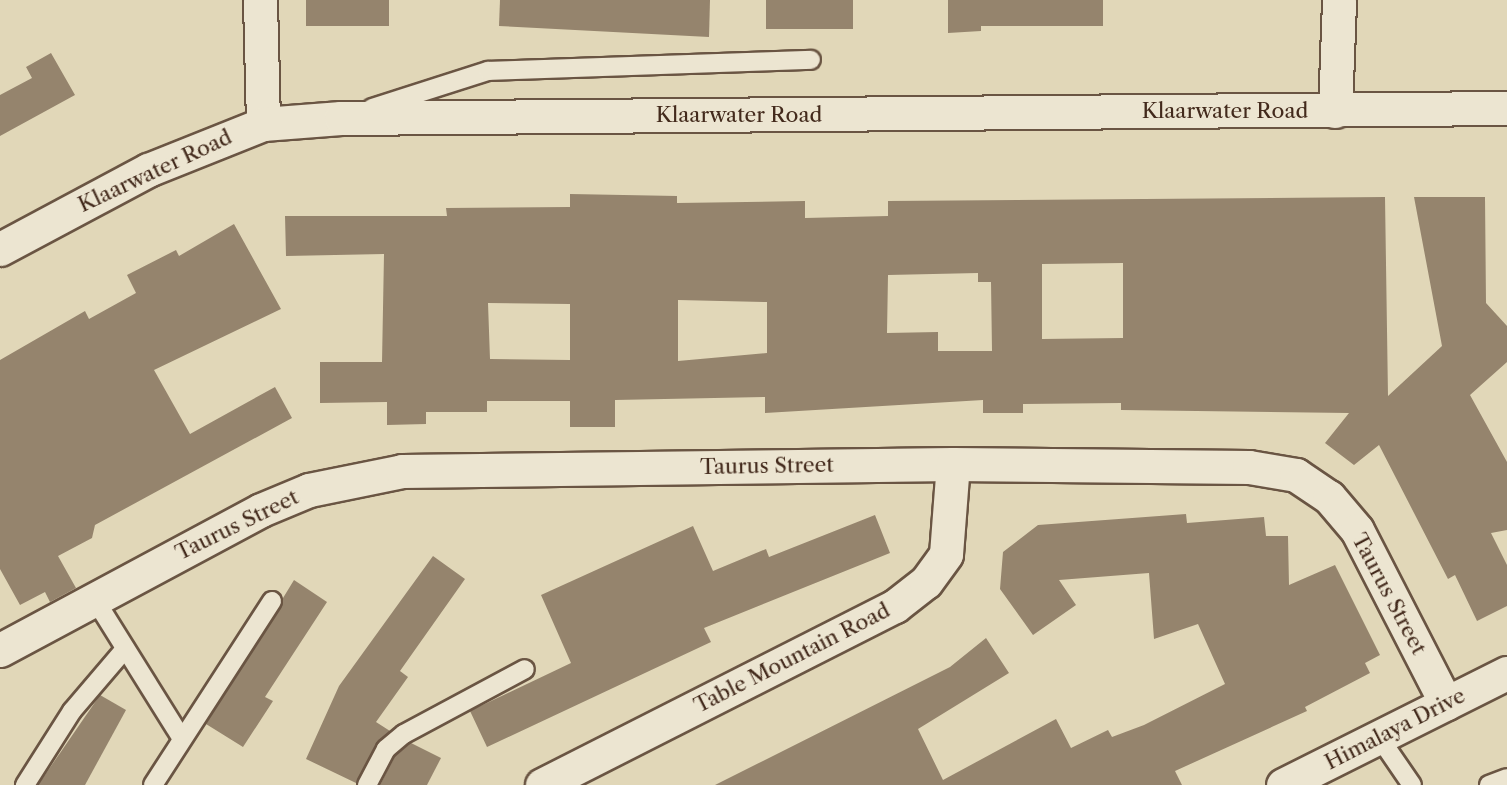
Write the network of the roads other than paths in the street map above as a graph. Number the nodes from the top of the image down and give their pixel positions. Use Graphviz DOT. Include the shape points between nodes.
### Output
graph roads {
  1 [pos="260,0"];
  2 [pos="1339,0"];
  3 [pos="811,60"];
  4 [pos="1507,108"];
  5 [pos="1335,111"];
  6 [pos="341,118"];
  7 [pos="262,124"];
  8 [pos="0,249"];
  9 [pos="953,464"];
  10 [pos="94,598"];
  11 [pos="272,602"];
  12 [pos="125,649"];
  13 [pos="0,650"];
  14 [pos="525,669"];
  15 [pos="1507,673"];
  16 [pos="1446,704"];
  17 [pos="181,737"];
  18 [pos="1379,737"];
  19 [pos="1507,778"];
  20 [pos="25,785"];
  21 [pos="153,785"];
  22 [pos="367,785"];
  23 [pos="542,785"];
  24 [pos="1282,785"];
  25 [pos="1412,785"];
  26 [pos="1489,785"];
  1 -- 7 [label="street"];
  2 -- 5 [label="street"];
  3 -- 6 [label="lane" via="488,71"];
  4 -- 5 [label="street, Klaarwater Road"];
  5 -- 6 [label="street, Klaarwater Road"];
  6 -- 7 [label="street, Klaarwater Road"];
  7 -- 8 [label="street, Klaarwater Road" via="148,170"];
  9 -- 10 [label="street, Taurus Street" via="402,471 309,490"];
  9 -- 16 [label="street, Taurus Street" via="1249,467 1296,475 1329,497 1356,530"];
  9 -- 23 [label="street, Table Mountain Road" via="946,554 926,582 895,606"];
  10 -- 12 [label="lane"];
  10 -- 13 [label="street, Taurus Street"];
  11 -- 17 [label="lane"];
  12 -- 17 [label="lane"];
  12 -- 20 [label="lane" via="72,711"];
  14 -- 22 [label="lane" via="404,734 386,749"];
  15 -- 16 [label="street, Himalaya Drive"];
  16 -- 18 [label="street, Himalaya Drive"];
  17 -- 21 [label="lane"];
  18 -- 24 [label="street, Himalaya Drive"];
  18 -- 25 [label="lane"];
  19 -- 26 [label="lane"];
}
